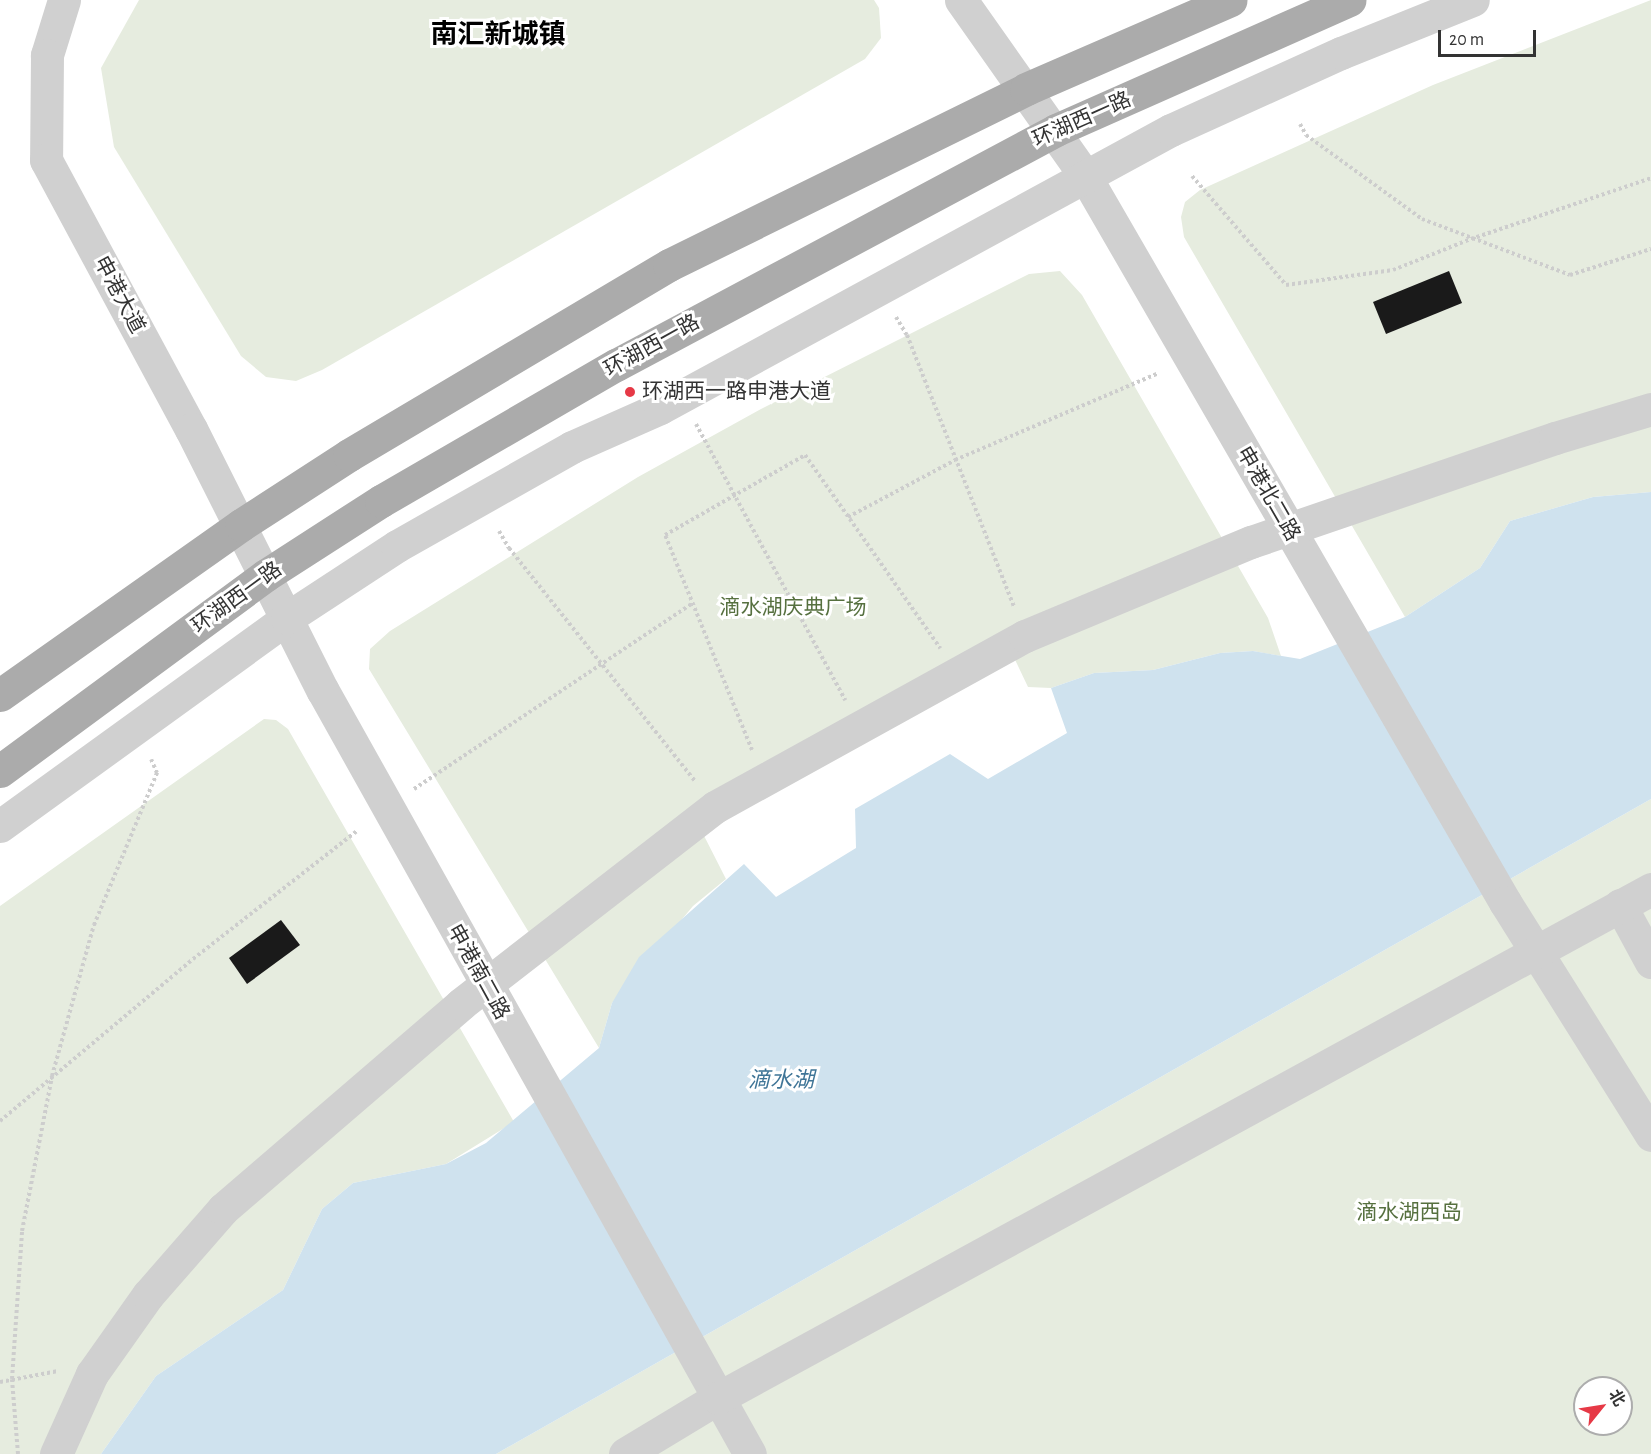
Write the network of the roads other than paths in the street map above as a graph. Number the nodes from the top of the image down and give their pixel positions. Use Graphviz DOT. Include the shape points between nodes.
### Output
graph roads {
  1 [pos="64,0"];
  2 [pos="961,0"];
  3 [pos="1231,0"];
  4 [pos="1350,0"];
  5 [pos="1473,0"];
  6 [pos="1026,89"];
  7 [pos="1056,130"];
  8 [pos="1085,176"];
  9 [pos="1651,410"];
  10 [pos="240,525"];
  11 [pos="1288,530"];
  12 [pos="266,575"];
  13 [pos="287,618"];
  14 [pos="0,695"];
  15 [pos="0,771"];
  16 [pos="0,826"];
  17 [pos="1651,889"];
  18 [pos="1620,905"];
  19 [pos="1536,951"];
  20 [pos="1651,962"];
  21 [pos="486,985"];
  22 [pos="1651,1135"];
  23 [pos="718,1398"];
  24 [pos="56,1454"];
  25 [pos="625,1454"];
  26 [pos="750,1454"];
  1 -- 10 [label="street, 申港大道" via="47,55 46,160"];
  2 -- 6 [label="street"];
  3 -- 6 [label="main road"];
  4 -- 7 [label="main road, 环湖西一路"];
  5 -- 8 [label="street" via="1182,125"];
  6 -- 7 [label="street, 申港北二路"];
  6 -- 10 [label="main road" via="669,265"];
  7 -- 8 [label="street, 申港北二路"];
  7 -- 12 [label="main road, 环湖西一路" via="616,364 381,501"];
  8 -- 11 [label="street, 申港北二路"];
  8 -- 13 [label="street" via="660,408 561,453 397,546"];
  9 -- 11 [label="street" via="1555,438"];
  10 -- 12 [label="street, 申港大道"];
  10 -- 14 [label="main road"];
  11 -- 19 [label="street, 申港北二路"];
  11 -- 21 [label="street" via="1025,636 715,807"];
  12 -- 13 [label="street, 申港南二路"];
  12 -- 15 [label="main road, 环湖西一路"];
  13 -- 16 [label="street"];
  13 -- 21 [label="street, 申港南二路" via="323,691"];
  17 -- 18 [label="street"];
  18 -- 19 [label="street"];
  18 -- 20 [label="street"];
  19 -- 22 [label="street, 申港北二路"];
  19 -- 23 [label="street"];
  21 -- 23 [label="street, 申港南二路"];
  21 -- 24 [label="street" via="223,1209 148,1295 92,1374"];
  23 -- 25 [label="street"];
  23 -- 26 [label="street, 申港南二路"];
}
